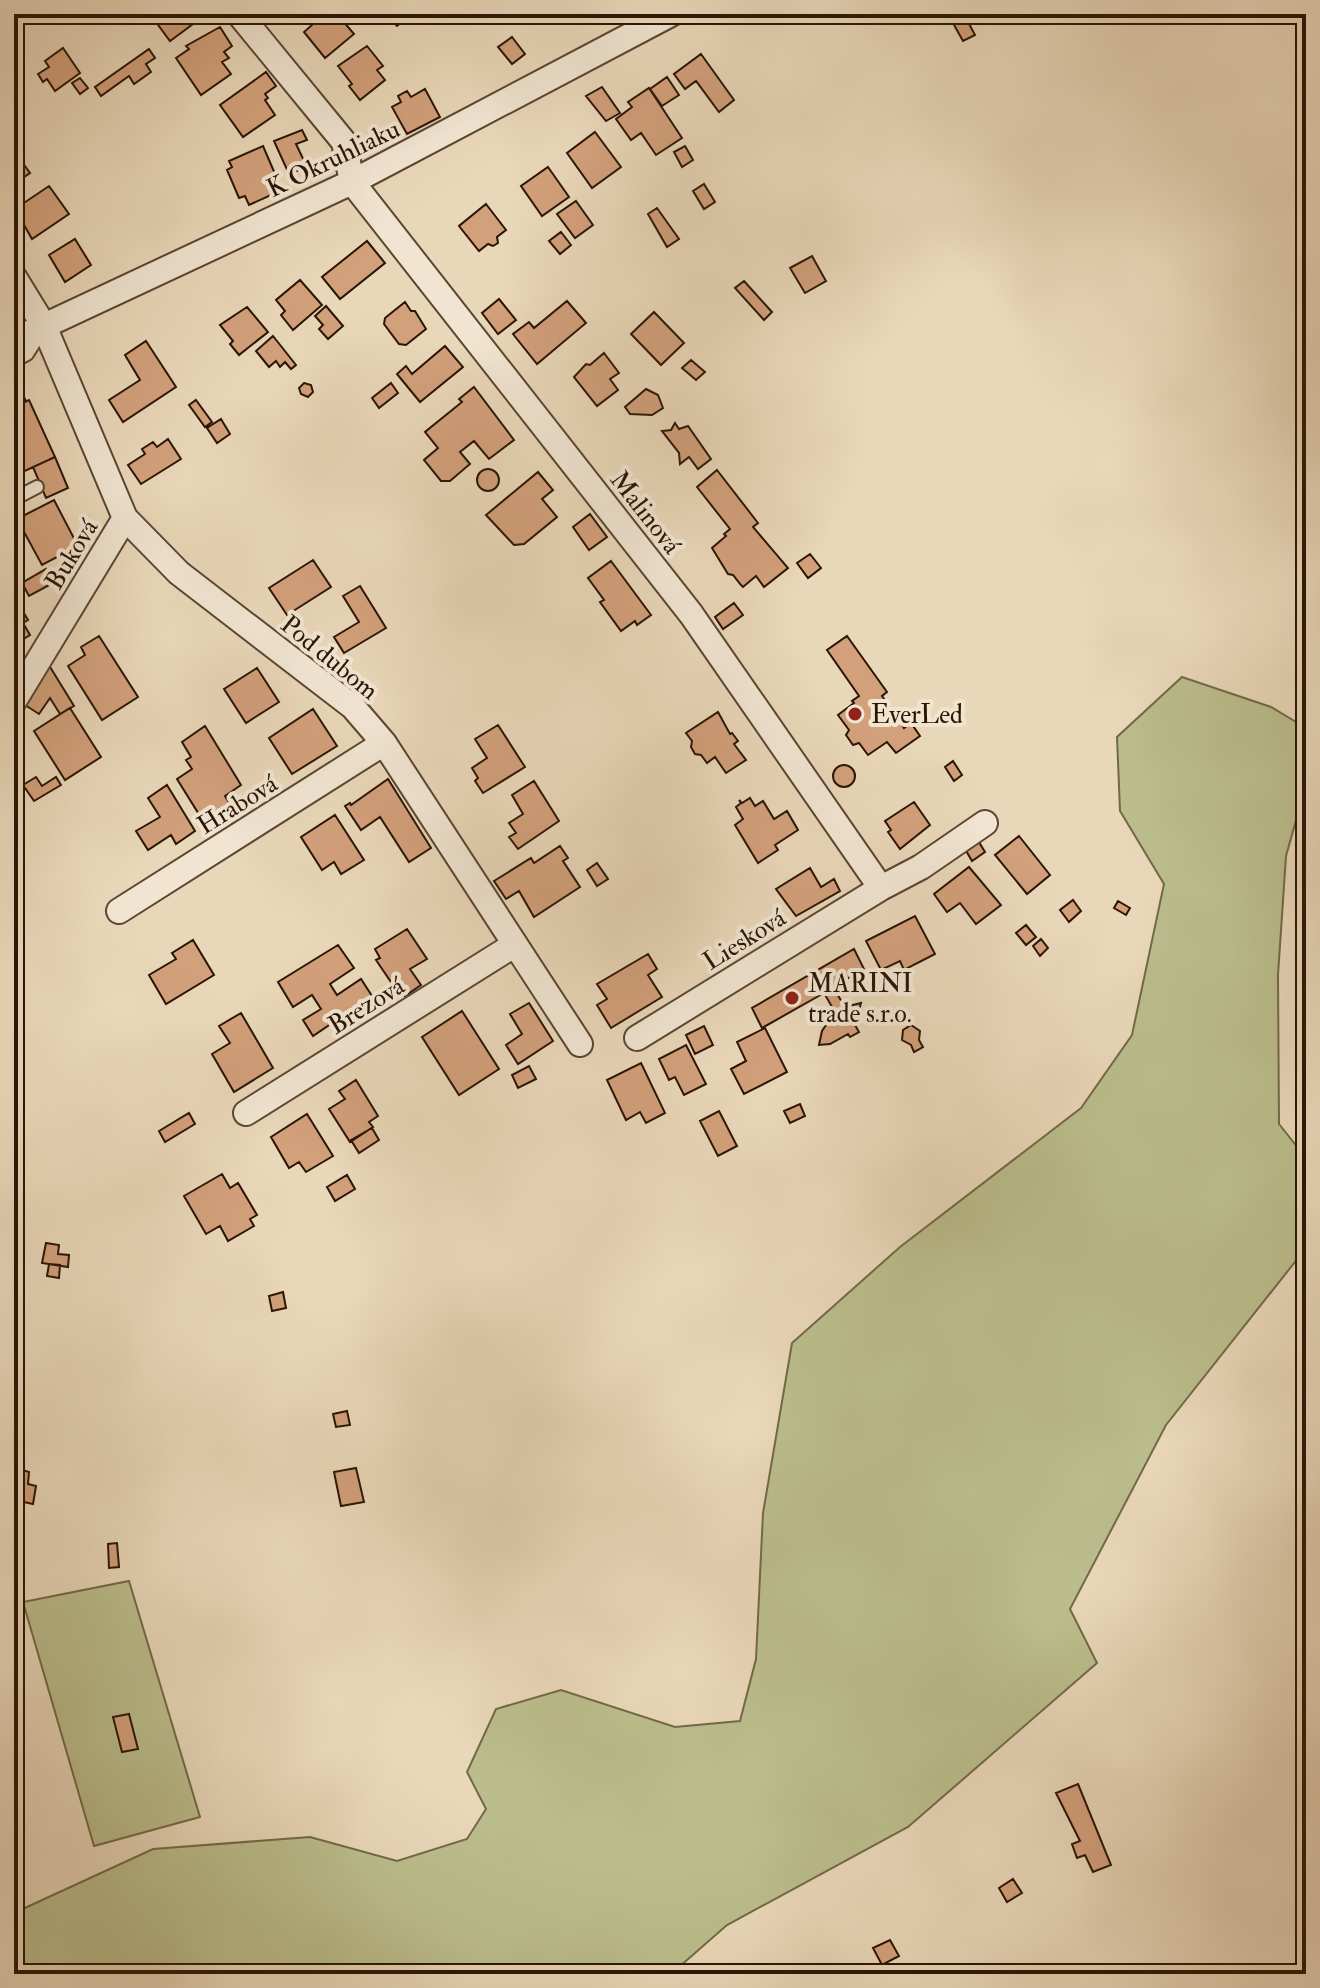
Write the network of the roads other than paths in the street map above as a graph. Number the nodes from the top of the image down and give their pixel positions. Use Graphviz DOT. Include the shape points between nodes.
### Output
graph roads {
  1 [pos="239,14"];
  2 [pos="669,14"];
  3 [pos="352,182"];
  4 [pos="14,277"];
  5 [pos="44,326"];
  6 [pos="14,340"];
  7 [pos="14,361"];
  8 [pos="37,487"];
  9 [pos="14,499"];
  10 [pos="125,518"];
  11 [pos="14,701"];
  12 [pos="384,743"];
  13 [pos="985,823"];
  14 [pos="881,888"];
  15 [pos="119,911"];
  16 [pos="514,945"];
  17 [pos="637,1038"];
  18 [pos="580,1044"];
  19 [pos="246,1113"];
  1 -- 3 [label="street" via="344,142"];
  2 -- 3 [label="street, K Okruhliaku"];
  3 -- 5 [label="street, K Okruhliaku"];
  3 -- 14 [label="street, Malinová" via="691,614"];
  4 -- 5 [label="street, Pod dubom"];
  5 -- 6 [label="street, K Okruhliaku"];
  5 -- 7 [label="lane" via="27,354"];
  5 -- 10 [label="street, Pod dubom"];
  8 -- 9 [label="lane"];
  10 -- 11 [label="street, Buková"];
  10 -- 12 [label="street, Pod dubom" via="179,573 353,707"];
  12 -- 15 [label="street, Hrabová"];
  12 -- 16 [label="street, Pod dubom"];
  13 -- 14 [label="street, Liesková"];
  14 -- 17 [label="street, Liesková"];
  16 -- 18 [label="street, Pod dubom"];
  16 -- 19 [label="street, Brezová"];
}
